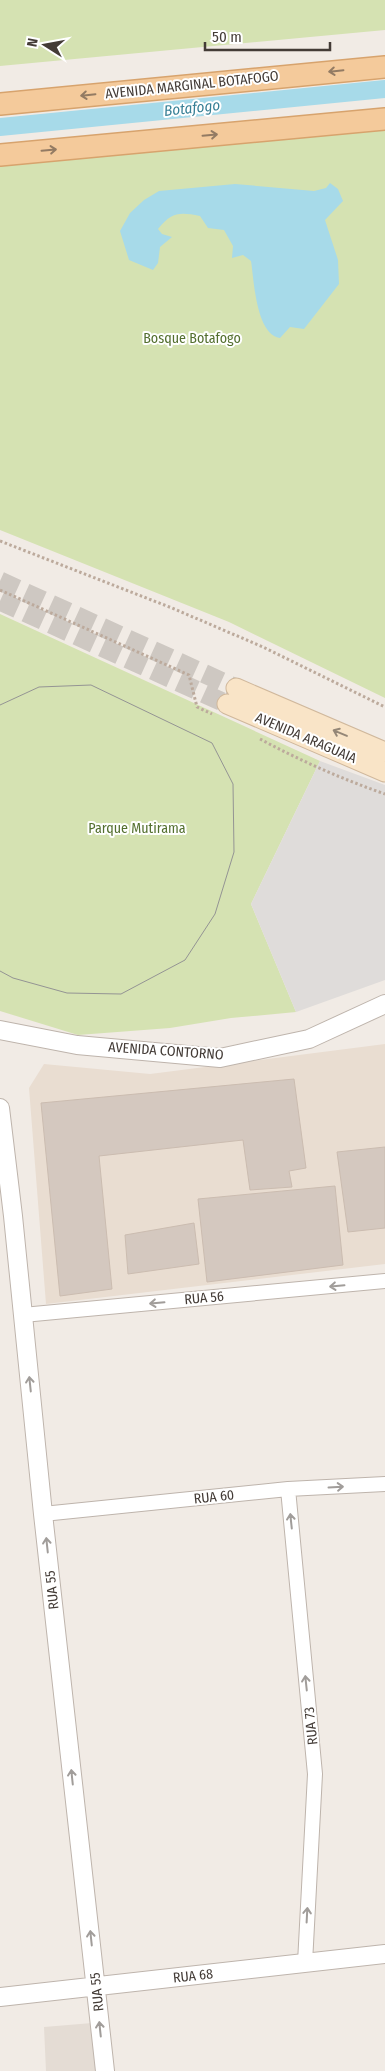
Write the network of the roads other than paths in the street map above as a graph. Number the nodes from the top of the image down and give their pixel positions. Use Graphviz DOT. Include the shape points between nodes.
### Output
graph roads {
  1 [pos="385,67"];
  2 [pos="0,104"];
  3 [pos="385,119"];
  4 [pos="0,155"];
  5 [pos="236,688"];
  6 [pos="223,711"];
  7 [pos="385,752"];
  8 [pos="385,772"];
  9 [pos="385,1004"];
  10 [pos="1,1036"];
  11 [pos="0,1108"];
  12 [pos="7,1217"];
  13 [pos="385,1281"];
  14 [pos="23,1316"];
  15 [pos="385,1484"];
  16 [pos="288,1489"];
  17 [pos="43,1514"];
  18 [pos="385,1954"];
  19 [pos="305,1963"];
  20 [pos="96,1986"];
  21 [pos="0,1997"];
  22 [pos="105,2071"];
  1 -- 2 [label="main road, AVENIDA MARGINAL BOTAFOGO, one-way"];
  4 -- 3 [label="main road, one-way"];
  7 -- 5 [label="main road, AVENIDA ARAGUAIA, one-way"];
  6 -- 8 [label="main road, AVENIDA ARAGUAIA"];
  9 -- 10 [label="street, AVENIDA CONTORNO" via="309,1039 220,1058"];
  11 -- 12 [label="street, RUA 55"];
  12 -- 14 [label="street, RUA 55"];
  13 -- 14 [label="street, RUA 56, one-way"];
  17 -- 14 [label="street, RUA 55, one-way"];
  16 -- 15 [label="street, RUA 60, one-way"];
  16 -- 17 [label="street, RUA 60"];
  19 -- 16 [label="street, RUA 73, one-way" via="315,1774"];
  20 -- 17 [label="street, RUA 55, one-way"];
  18 -- 19 [label="street, RUA 68"];
  19 -- 20 [label="street, RUA 68"];
  20 -- 21 [label="street, RUA 68"];
  22 -- 20 [label="street, RUA 55, one-way"];
}
